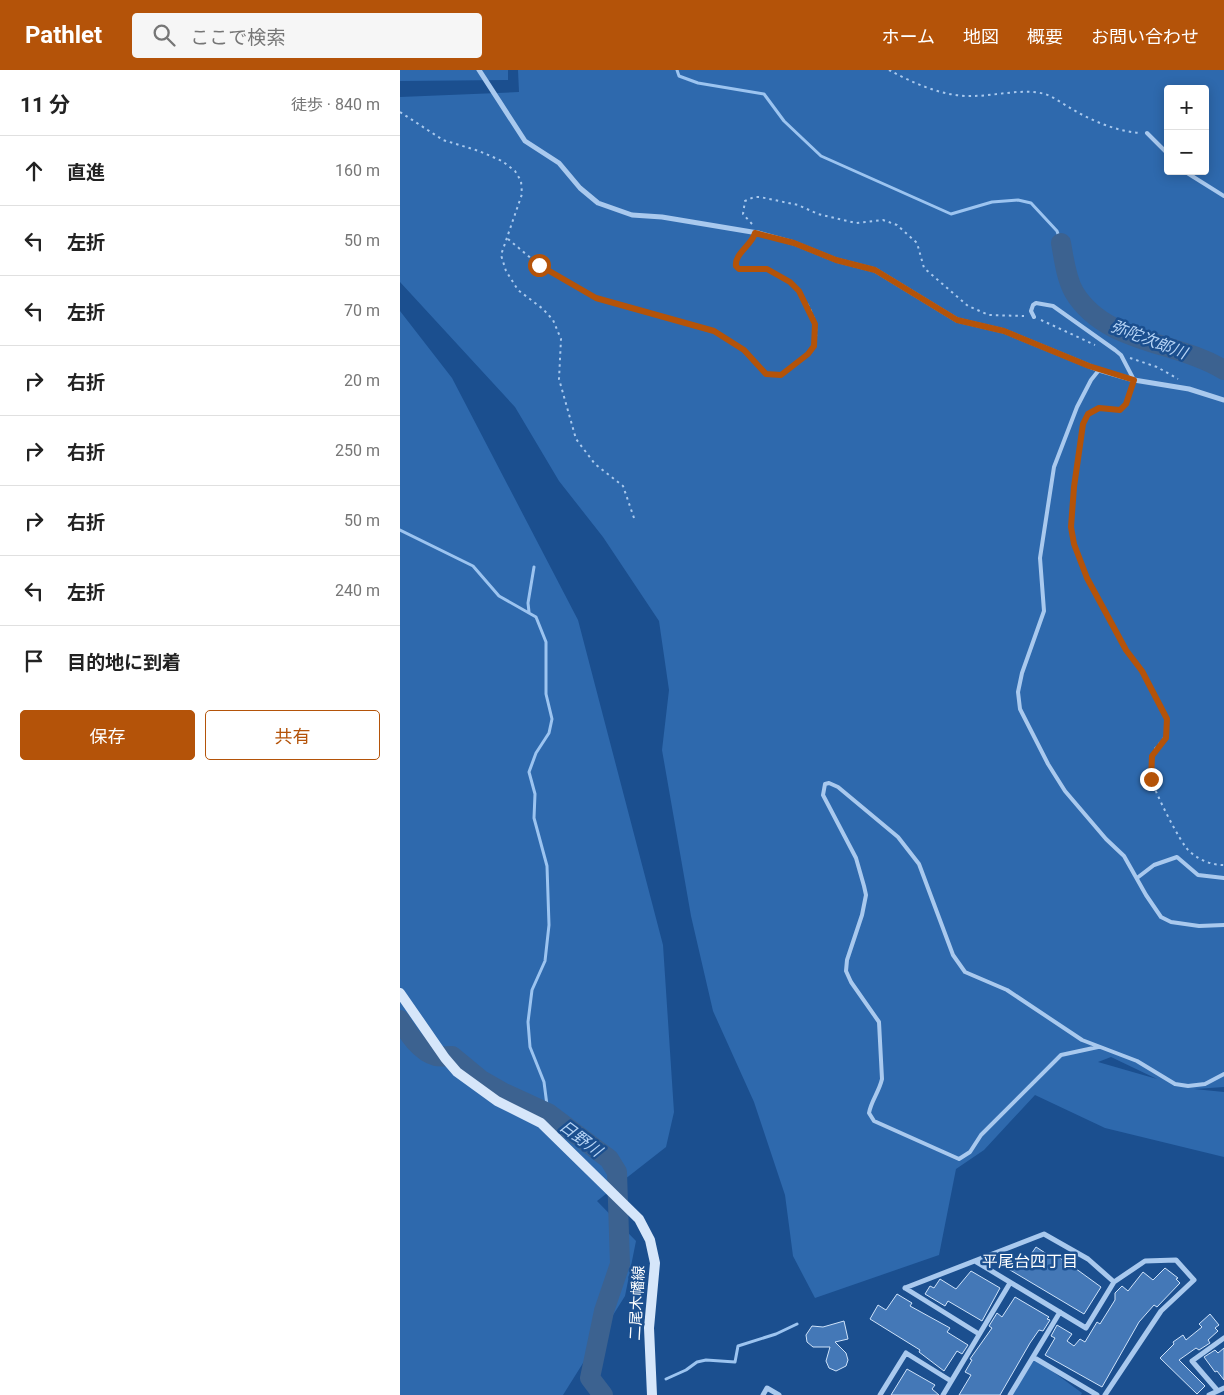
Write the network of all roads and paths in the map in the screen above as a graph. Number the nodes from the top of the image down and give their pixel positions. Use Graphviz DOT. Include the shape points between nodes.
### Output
graph roads {
  1 [pos="479,70"];
  2 [pos="889,70"];
  3 [pos="400,112"];
  4 [pos="1147,133"];
  5 [pos="1164,150"];
  6 [pos="1190,175"];
  7 [pos="1224,196"];
  8 [pos="755,233"];
  9 [pos="508,239"];
  10 [pos="1034,317"];
  11 [pos="1097,346"];
  12 [pos="1121,355"];
  13 [pos="1099,370"];
  14 [pos="1134,380"];
  15 [pos="1189,389"];
  16 [pos="1224,400"];
  17 [pos="634,518"];
  18 [pos="1224,865"];
  19 [pos="1137,878"];
  20 [pos="1224,878"];
  21 [pos="1224,925"];
  22 [pos="400,993"];
  23 [pos="1098,1047"];
  24 [pos="1224,1074"];
  25 [pos="975,1261"];
  26 [pos="1114,1282"];
  27 [pos="1010,1284"];
  28 [pos="1060,1312"];
  29 [pos="979,1334"];
  30 [pos="1224,1338"];
  31 [pos="1033,1357"];
  32 [pos="951,1381"];
  33 [pos="1224,1388"];
  34 [pos="1217,1390"];
  35 [pos="652,1395"];
  36 [pos="763,1395"];
  37 [pos="779,1395"];
  38 [pos="880,1395"];
  39 [pos="943,1395"];
  40 [pos="1010,1395"];
  41 [pos="1097,1395"];
  42 [pos="1105,1395"];
  43 [pos="1208,1395"];
  1 -- 8 [label="street" via="525,141 558,163 598,203 632,216 662,217"];
  2 -- 4 [label="path" via="951,94 1046,94 1111,127 1125,132"];
  3 -- 9 [label="path" via="443,140 485,153 515,171 521,181 522,194"];
  4 -- 5 [label="lane"];
  6 -- 7 [label="lane"];
  8 -- 9 [label="path" via="738,257 736,266 739,269 767,269 790,282 799,291 815,324 814,346 781,375 766,374 744,350 714,331 596,298 545,270"];
  8 -- 10 [label="path" via="756,227 743,214 745,201 754,197 798,205 818,214 856,223 883,220 897,225 917,243 924,268 968,306 996,316"];
  8 -- 13 [label="street" via="875,270 957,320 1004,331"];
  9 -- 17 [label="path" via="502,255 506,272 518,290 543,309 561,339 559,378 576,439 595,464 623,486"];
  10 -- 11 [label="path"];
  10 -- 12 [label="lane" via="1032,310 1036,303 1053,306"];
  12 -- 14 [label="lane"];
  12 -- 15 [label="path" via="1174,376"];
  13 -- 14 [label="street"];
  13 -- 19 [label="lane" via="1076,408 1054,467 1040,558 1044,611 1018,692 1024,718 1065,791 1124,856"];
  14 -- 15 [label="street"];
  14 -- 18 [label="path" via="1126,404 1120,410 1099,408 1088,414 1083,424 1074,487 1071,527 1074,544 1095,594 1167,719 1166,738 1152,756 1151,779 1178,838 1205,862"];
  15 -- 16 [label="street"];
  19 -- 20 [label="lane" via="1154,865 1177,857 1198,875"];
  19 -- 21 [label="lane" via="1161,917 1171,922 1199,926"];
  22 -- 35 [label="main road, 二尾木幡線" via="458,1072 486,1094 541,1123 630,1209 650,1240 655,1263 649,1328"];
  23 -- 23 [label="lane" via="1064,1029 1007,990 978,980 959,967 925,876 902,840 838,787 825,784 823,795 856,858 866,895 846,971 879,1022 882,1079 871,1100 869,1113 874,1121 959,1159 970,1152 981,1135 1061,1055"];
  23 -- 24 [label="lane" via="1137,1061 1175,1084 1200,1085"];
  25 -- 26 [label="street" via="1044,1234 1088,1259"];
  25 -- 27 [label="street"];
  25 -- 29 [label="street" via="905,1288"];
  26 -- 28 [label="street" via="1086,1328"];
  26 -- 42 [label="street" via="1146,1261 1176,1260 1194,1280 1161,1311"];
  27 -- 28 [label="street"];
  27 -- 29 [label="street"];
  28 -- 31 [label="street"];
  29 -- 32 [label="street"];
  30 -- 34 [label="street" via="1192,1361"];
  31 -- 40 [label="street"];
  31 -- 41 [label="street"];
  32 -- 38 [label="street" via="906,1353"];
  32 -- 39 [label="street"];
  33 -- 34 [label="street"];
  34 -- 43 [label="street"];
  36 -- 37 [label="street" via="767,1388"];
}
